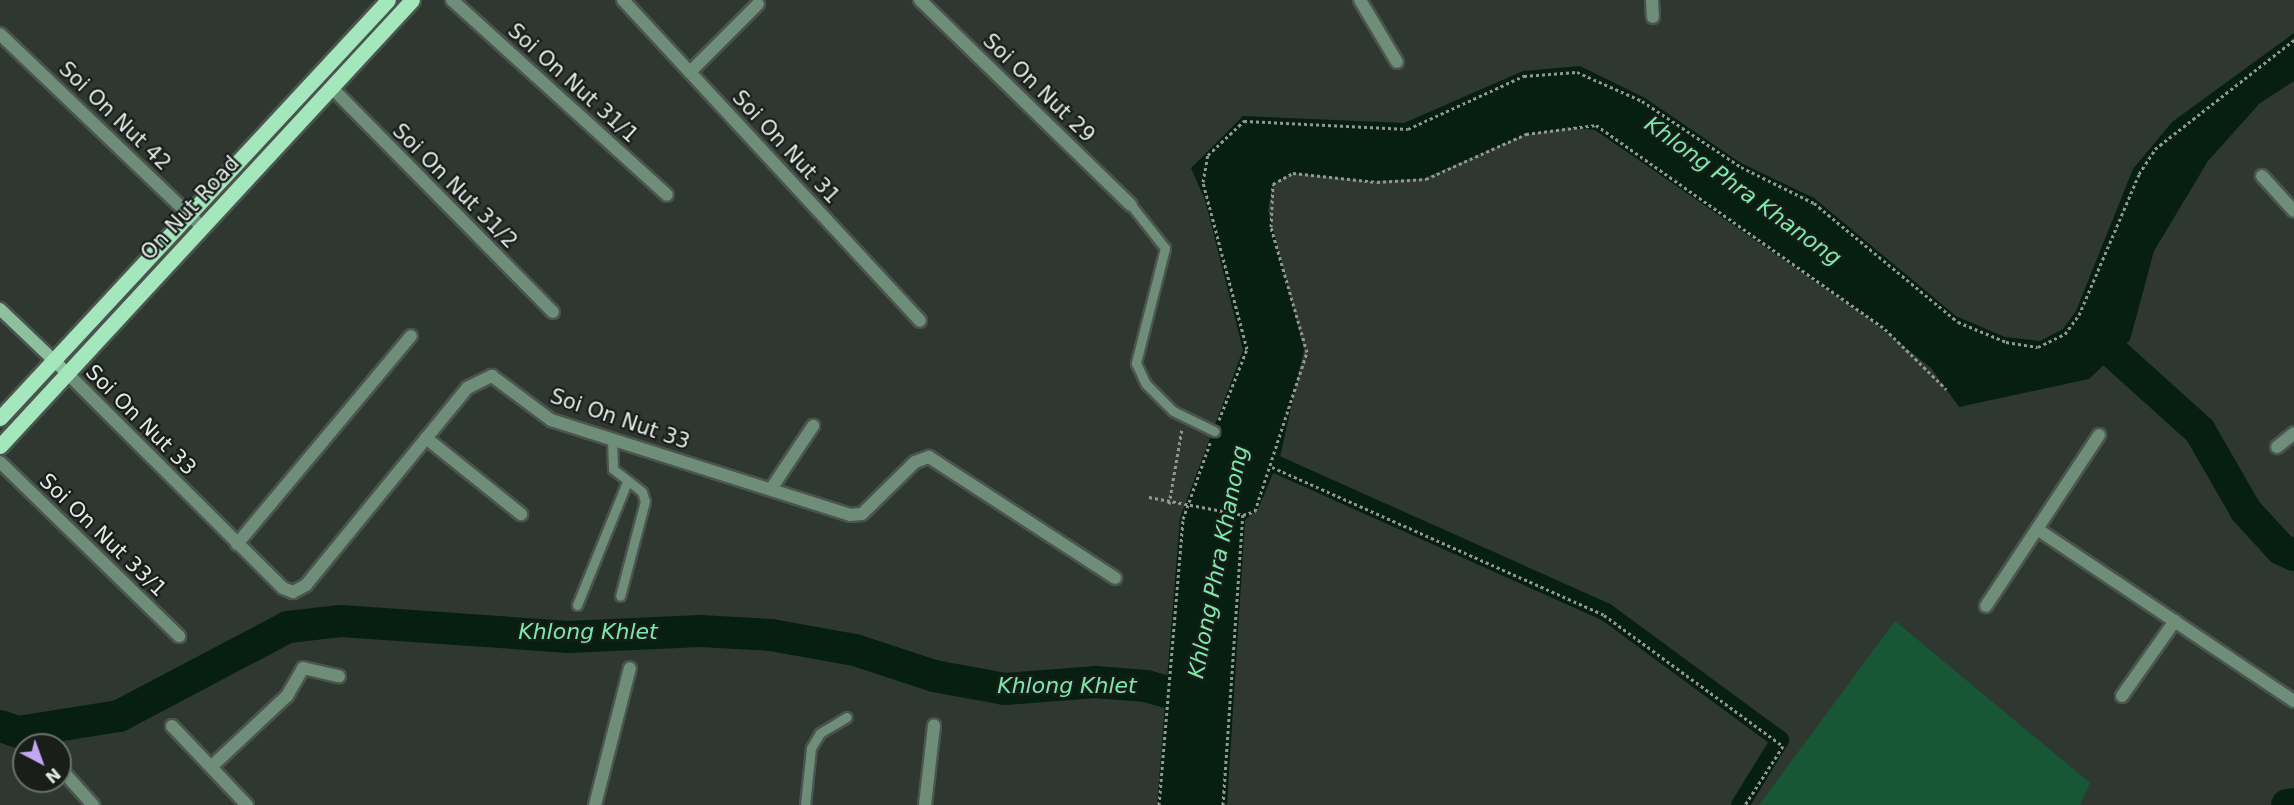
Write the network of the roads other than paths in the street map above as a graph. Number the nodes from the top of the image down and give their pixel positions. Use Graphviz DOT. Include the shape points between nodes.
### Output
graph roads {
  1 [pos="388,0"];
  2 [pos="412,0"];
  3 [pos="452,0"];
  4 [pos="623,0"];
  5 [pos="920,0"];
  6 [pos="1360,0"];
  7 [pos="1652,0"];
  8 [pos="758,4"];
  9 [pos="1653,17"];
  10 [pos="0,34"];
  11 [pos="1397,62"];
  12 [pos="690,72"];
  13 [pos="331,87"];
  14 [pos="2262,176"];
  15 [pos="667,195"];
  16 [pos="1131,205"];
  17 [pos="2294,212"];
  18 [pos="189,214"];
  19 [pos="202,226"];
  20 [pos="0,309"];
  21 [pos="553,312"];
  22 [pos="920,321"];
  23 [pos="411,336"];
  24 [pos="53,361"];
  25 [pos="67,373"];
  26 [pos="0,418"];
  27 [pos="813,426"];
  28 [pos="1212,430"];
  29 [pos="2294,433"];
  30 [pos="2099,435"];
  31 [pos="426,438"];
  32 [pos="612,439"];
  33 [pos="0,446"];
  34 [pos="2277,447"];
  35 [pos="0,462"];
  36 [pos="627,482"];
  37 [pos="771,489"];
  38 [pos="520,514"];
  39 [pos="2037,529"];
  40 [pos="237,544"];
  41 [pos="1114,578"];
  42 [pos="621,596"];
  43 [pos="577,605"];
  44 [pos="1986,606"];
  45 [pos="2175,621"];
  46 [pos="179,636"];
  47 [pos="630,668"];
  48 [pos="339,676"];
  49 [pos="2122,696"];
  50 [pos="2294,701"];
  51 [pos="847,717"];
  52 [pos="172,726"];
  53 [pos="934,726"];
  54 [pos="211,767"];
  55 [pos="72,781"];
  56 [pos="93,805"];
  57 [pos="247,805"];
  58 [pos="595,805"];
  59 [pos="805,805"];
  60 [pos="925,805"];
  1 -- 18 [label="main road, On Nut Road"];
  2 -- 13 [label="main road, On Nut Road"];
  3 -- 15 [label="street, Soi On Nut 31/1"];
  4 -- 12 [label="street, Soi On Nut 31"];
  5 -- 16 [label="street, Soi On Nut 29"];
  6 -- 11 [label="street"];
  7 -- 9 [label="street"];
  8 -- 12 [label="street"];
  10 -- 18 [label="street, Soi On Nut 42"];
  12 -- 22 [label="street, Soi On Nut 31"];
  13 -- 19 [label="main road, On Nut Road"];
  13 -- 21 [label="street, Soi On Nut 31/2"];
  14 -- 17 [label="street"];
  16 -- 28 [label="lane" via="1165,248 1136,363 1146,384 1185,417"];
  18 -- 19 [label="street, Soi On Nut 42"];
  18 -- 24 [label="main road, On Nut Road"];
  19 -- 25 [label="main road, On Nut Road"];
  20 -- 24 [label="street"];
  23 -- 40 [label="street"];
  24 -- 25 [label="street"];
  24 -- 26 [label="main road, On Nut Road"];
  25 -- 33 [label="main road, On Nut Road"];
  25 -- 40 [label="street, Soi On Nut 33"];
  27 -- 37 [label="street"];
  29 -- 34 [label="street"];
  30 -- 39 [label="street"];
  31 -- 32 [label="street, Soi On Nut 33" via="467,388 492,376 543,416"];
  31 -- 38 [label="street"];
  31 -- 40 [label="street, Soi On Nut 33" via="306,585 293,592 283,588"];
  32 -- 36 [label="lane" via="612,469"];
  32 -- 37 [label="street, Soi On Nut 33"];
  35 -- 46 [label="street, Soi On Nut 33/1"];
  36 -- 42 [label="lane" via="645,501"];
  36 -- 43 [label="lane"];
  37 -- 41 [label="street, Soi On Nut 33" via="862,514 915,462 929,457"];
  39 -- 44 [label="street"];
  39 -- 45 [label="street"];
  45 -- 49 [label="street"];
  45 -- 50 [label="street"];
  47 -- 58 [label="street"];
  48 -- 54 [label="street" via="303,668 287,696"];
  51 -- 59 [label="lane" via="820,733 811,748"];
  52 -- 54 [label="street"];
  53 -- 60 [label="street"];
  54 -- 57 [label="street"];
  55 -- 56 [label="street"];
}
